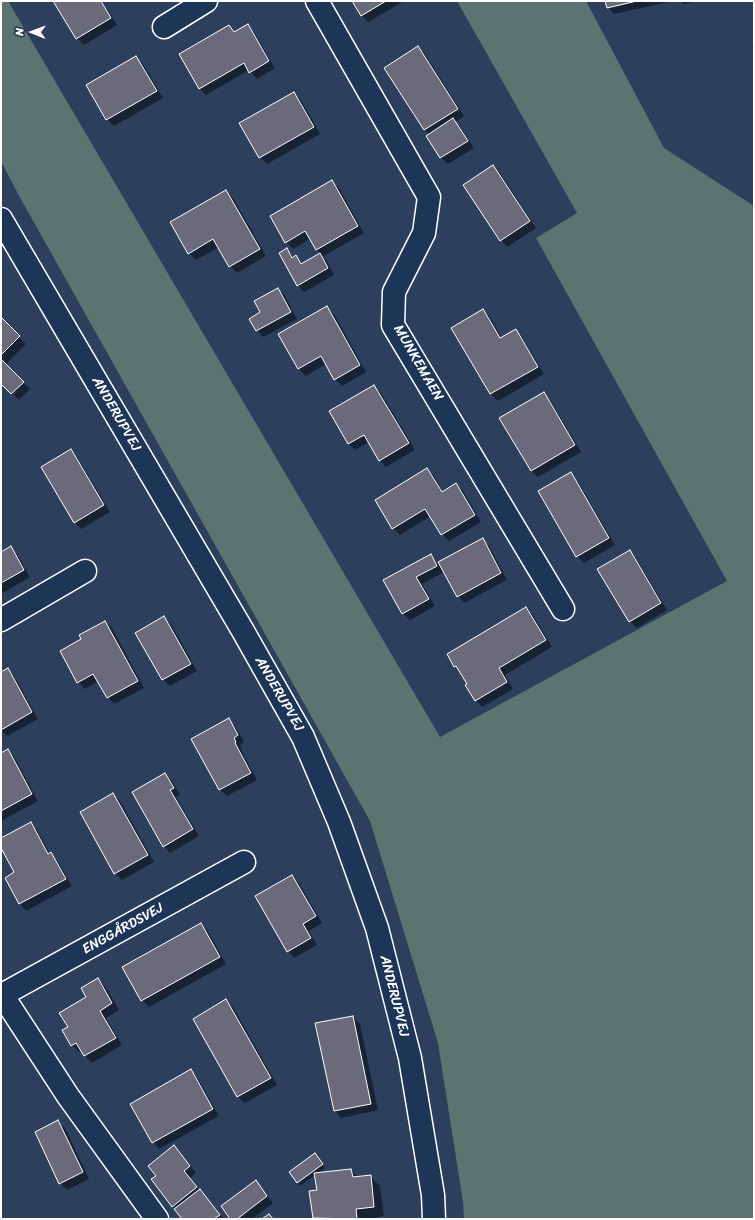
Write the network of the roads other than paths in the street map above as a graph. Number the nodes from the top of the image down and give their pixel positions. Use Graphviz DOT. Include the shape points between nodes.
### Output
graph roads {
  1 [pos="206,1"];
  2 [pos="317,1"];
  3 [pos="164,27"];
  4 [pos="1,219"];
  5 [pos="85,571"];
  6 [pos="563,609"];
  7 [pos="1,620"];
  8 [pos="244,862"];
  9 [pos="1,994"];
  10 [pos="157,1219"];
  11 [pos="434,1219"];
  1 -- 3 [label="street"];
  2 -- 6 [label="street, MUNKEMAEN" via="430,198 424,233 394,292 393,325"];
  4 -- 11 [label="street, ANDERUPVEJ" via="303,737 339,822 377,928 410,1058 433,1195"];
  5 -- 7 [label="street"];
  8 -- 9 [label="street, ENGGÅRDSVEJ"];
  9 -- 10 [label="street, ENGGÅRDSVEJ" via="68,1096"];
}
